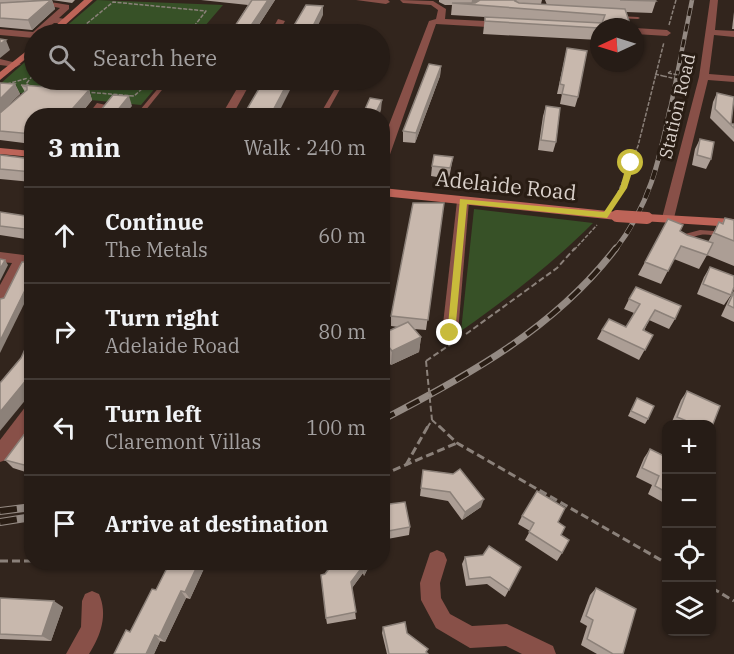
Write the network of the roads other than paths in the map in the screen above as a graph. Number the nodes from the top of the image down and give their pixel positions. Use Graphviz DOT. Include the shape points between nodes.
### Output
graph roads {
  1 [pos="89,0"];
  2 [pos="360,0"];
  3 [pos="714,0"];
  4 [pos="403,1"];
  5 [pos="386,2"];
  6 [pos="0,8"];
  7 [pos="442,9"];
  8 [pos="452,9"];
  9 [pos="615,16"];
  10 [pos="638,18"];
  11 [pos="52,20"];
  12 [pos="65,21"];
  13 [pos="281,21"];
  14 [pos="440,22"];
  15 [pos="47,24"];
  16 [pos="62,24"];
  17 [pos="279,24"];
  18 [pos="519,26"];
  19 [pos="0,32"];
  20 [pos="644,32"];
  21 [pos="711,32"];
  22 [pos="667,33"];
  23 [pos="24,34"];
  24 [pos="734,34"];
  25 [pos="24,56"];
  26 [pos="0,62"];
  27 [pos="15,64"];
  28 [pos="698,75"];
  29 [pos="0,77"];
  30 [pos="734,78"];
  31 [pos="159,90"];
  32 [pos="241,90"];
  33 [pos="336,90"];
  34 [pos="101,105"];
  35 [pos="99,108"];
  36 [pos="144,108"];
  37 [pos="231,108"];
  38 [pos="326,108"];
  39 [pos="390,138"];
  40 [pos="0,151"];
  41 [pos="24,153"];
  42 [pos="390,193"];
  43 [pos="463,201"];
  44 [pos="668,218"];
  45 [pos="734,223"];
  46 [pos="734,239"];
  47 [pos="684,245"];
  48 [pos="0,256"];
  49 [pos="24,260"];
  50 [pos="24,263"];
  51 [pos="0,298"];
  52 [pos="452,340"];
  53 [pos="24,422"];
  54 [pos="0,454"];
  55 [pos="437,560"];
  56 [pos="92,601"];
  57 [pos="76,654"];
  58 [pos="545,654"];
  1 -- 12 [label="street"];
  2 -- 5 [label="street"];
  3 -- 21 [label="street, Station Road"];
  4 -- 7 [label="street" via="433,3"];
  6 -- 11 [label="street" via="50,4 66,7"];
  7 -- 8 [label="street"];
  7 -- 14 [label="street"];
  9 -- 10 [label="lane"];
  11 -- 12 [label="street"];
  11 -- 15 [label="street"];
  12 -- 16 [label="street"];
  13 -- 17 [label="street"];
  14 -- 18 [label="street"];
  14 -- 39 [label="street" via="433,21"];
  19 -- 23 [label="street"];
  20 -- 22 [label="street"];
  21 -- 24 [label="street"];
  21 -- 28 [label="street, Station Road"];
  25 -- 27 [label="street"];
  26 -- 27 [label="street"];
  27 -- 29 [label="street"];
  28 -- 30 [label="street"];
  28 -- 44 [label="street, Station Road"];
  31 -- 36 [label="lane"];
  32 -- 37 [label="street"];
  33 -- 38 [label="lane"];
  34 -- 35 [label="street"];
  40 -- 41 [label="street"];
  42 -- 43 [label="street, Adelaide Road"];
  43 -- 44 [label="street, Adelaide Road, bridge"];
  43 -- 52 [label="street"];
  44 -- 45 [label="street, Adelaide Road"];
  46 -- 47 [label="lane" via="701,232 687,235"];
  48 -- 49 [label="street"];
  50 -- 51 [label="street"];
  53 -- 54 [label="street"];
  55 -- 58 [label="street" via="430,583 431,600 443,621 470,637 507,634"];
  56 -- 57 [label="street" via="92,630"];
}
